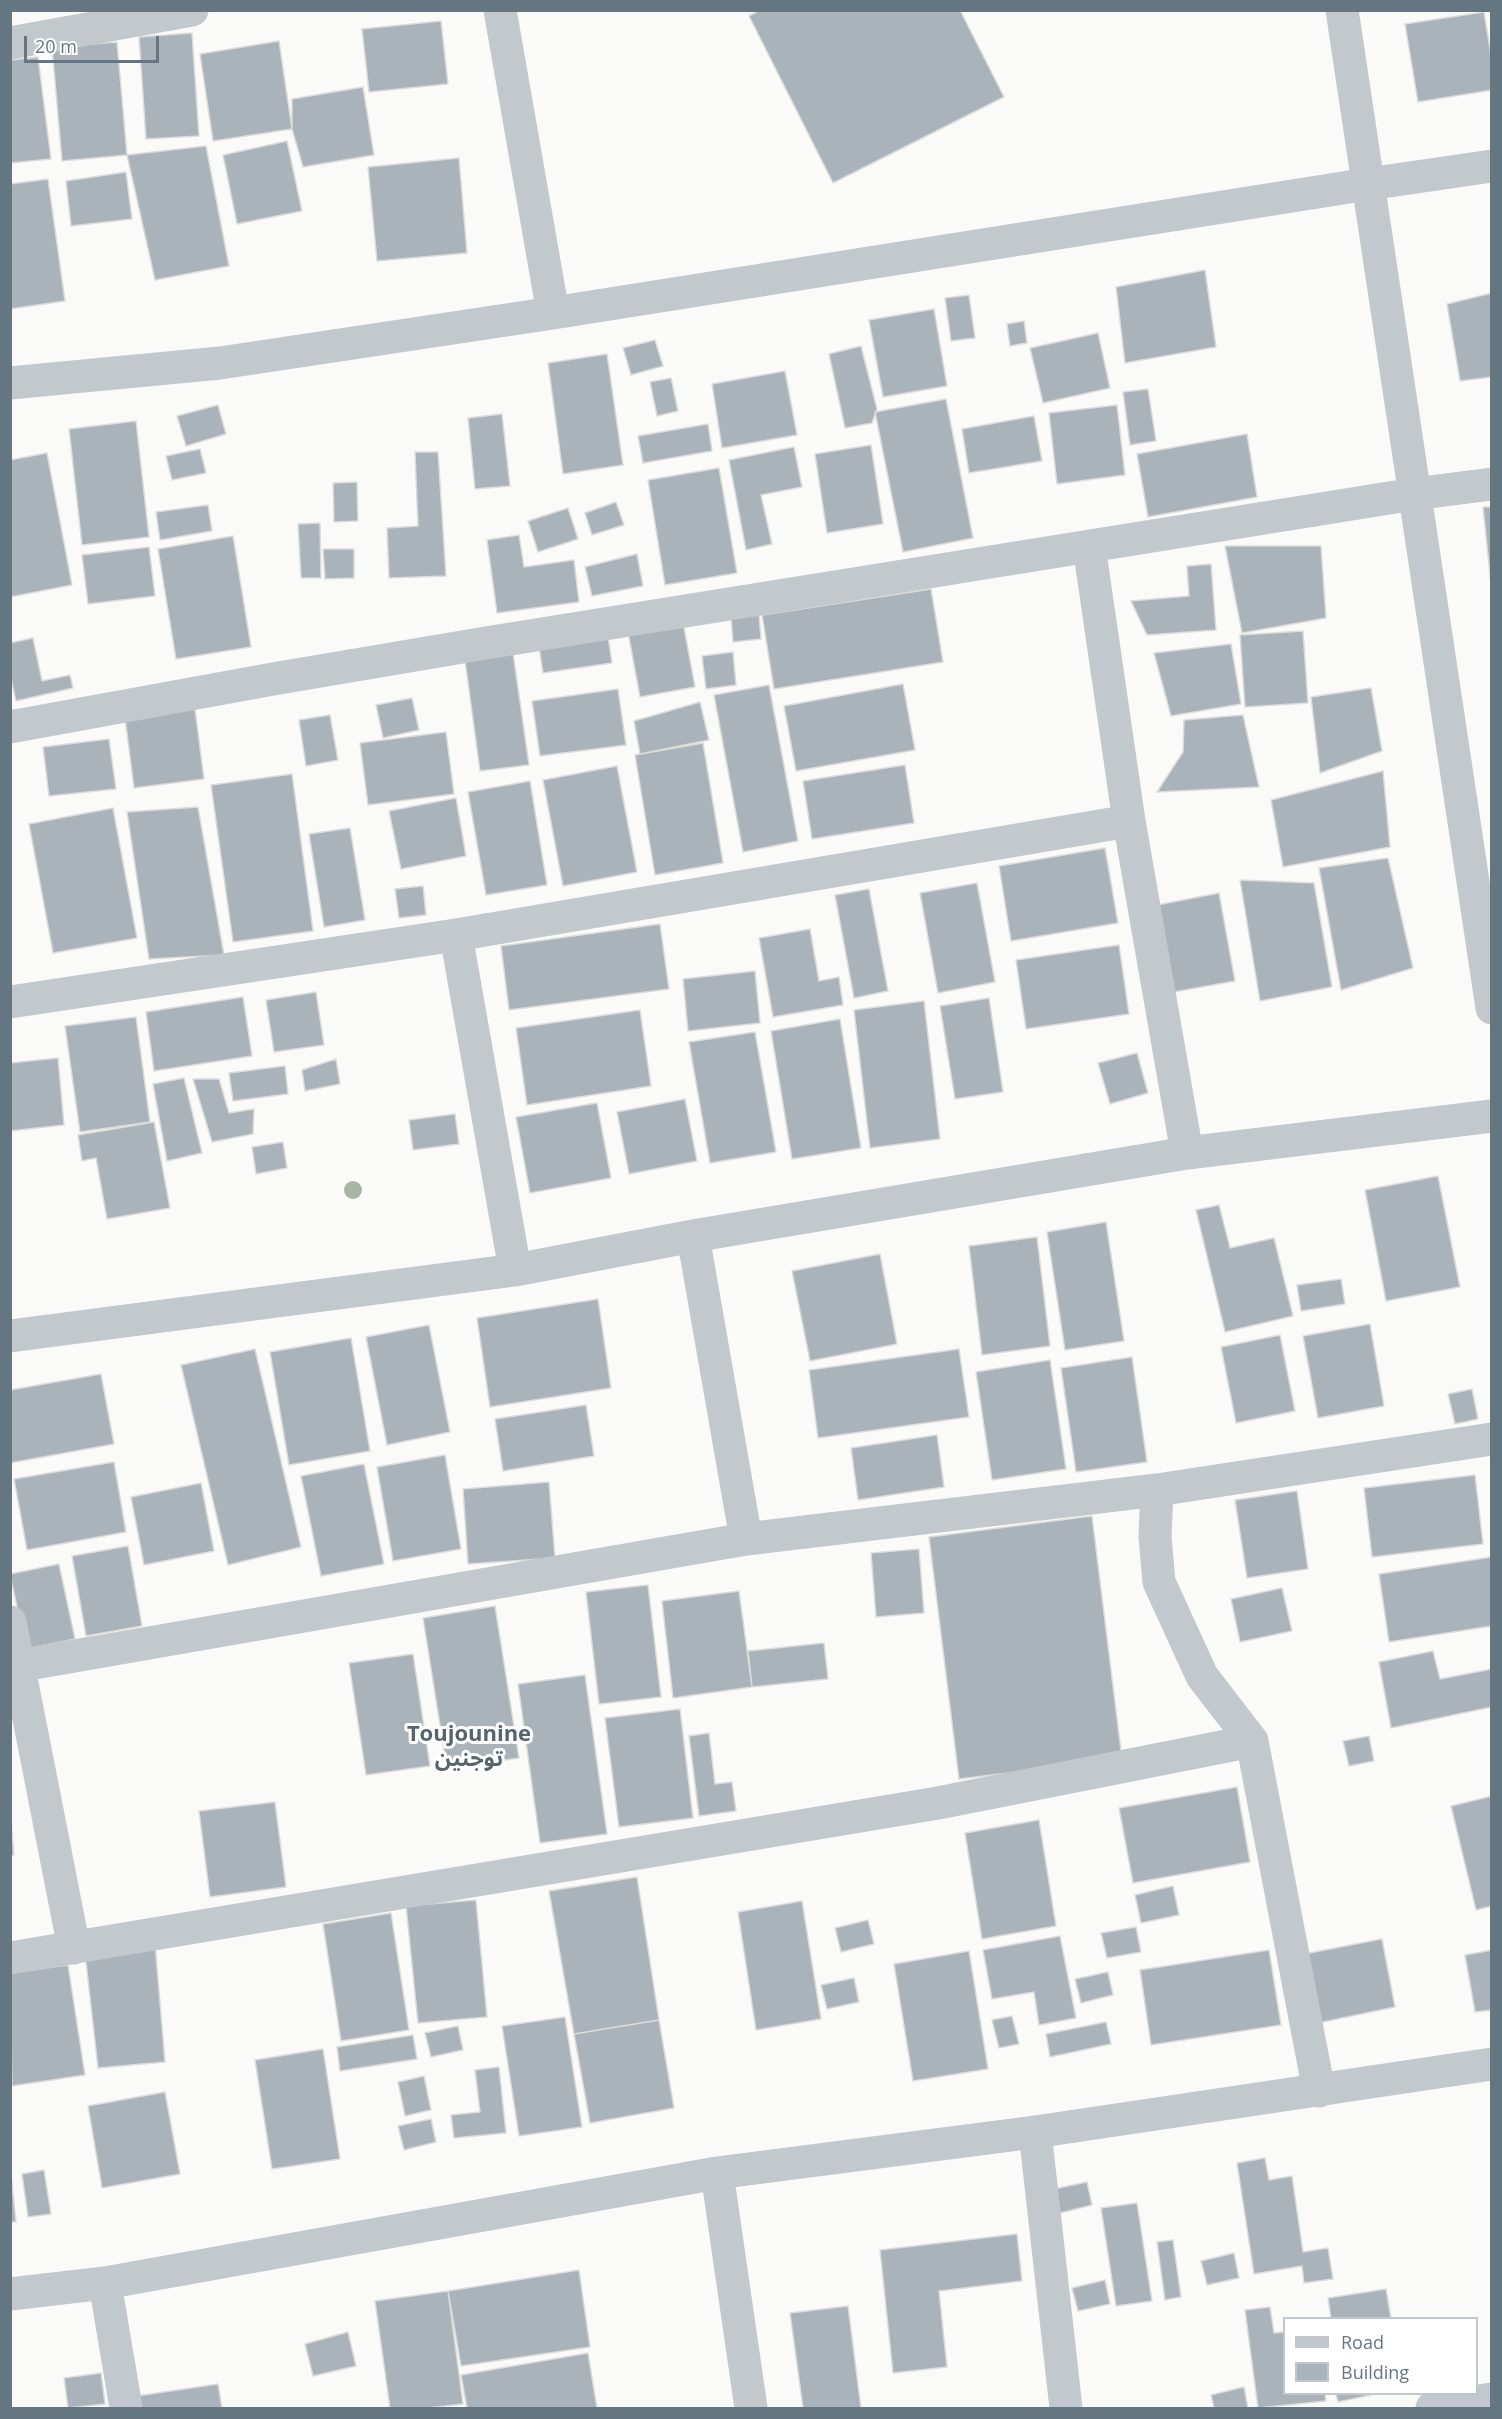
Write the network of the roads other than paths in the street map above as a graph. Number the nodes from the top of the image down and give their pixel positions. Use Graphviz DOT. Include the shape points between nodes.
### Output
graph roads {
  1 [pos="192,10"];
  2 [pos="500,10"];
  3 [pos="1342,10"];
  4 [pos="10,43"];
  5 [pos="1491,166"];
  6 [pos="1368,184"];
  7 [pos="554,313"];
  8 [pos="10,382"];
  9 [pos="1491,484"];
  10 [pos="1414,494"];
  11 [pos="1089,546"];
  12 [pos="10,727"];
  13 [pos="1129,821"];
  14 [pos="456,935"];
  15 [pos="10,1002"];
  16 [pos="1491,1008"];
  17 [pos="1491,1116"];
  18 [pos="1187,1153"];
  19 [pos="693,1236"];
  20 [pos="515,1270"];
  21 [pos="10,1336"];
  22 [pos="1491,1439"];
  23 [pos="1157,1490"];
  24 [pos="746,1539"];
  25 [pos="10,1622"];
  26 [pos="18,1666"];
  27 [pos="1252,1741"];
  28 [pos="74,1948"];
  29 [pos="10,1958"];
  30 [pos="1491,2064"];
  31 [pos="1319,2091"];
  32 [pos="1035,2132"];
  33 [pos="717,2173"];
  34 [pos="105,2283"];
  35 [pos="10,2294"];
  36 [pos="1491,2399"];
  37 [pos="126,2409"];
  38 [pos="751,2409"];
  39 [pos="1066,2409"];
  40 [pos="1432,2409"];
  1 -- 4 [label="street"];
  2 -- 7 [label="street"];
  3 -- 6 [label="street"];
  5 -- 6 [label="street"];
  6 -- 7 [label="street"];
  6 -- 10 [label="street"];
  7 -- 8 [label="street" via="220,363"];
  9 -- 10 [label="street"];
  10 -- 11 [label="street"];
  10 -- 16 [label="street"];
  11 -- 12 [label="street" via="284,677"];
  11 -- 13 [label="street"];
  13 -- 14 [label="street"];
  13 -- 18 [label="street"];
  14 -- 15 [label="street"];
  14 -- 20 [label="street"];
  17 -- 18 [label="street"];
  18 -- 19 [label="street"];
  19 -- 20 [label="street"];
  19 -- 24 [label="street"];
  20 -- 21 [label="street"];
  22 -- 23 [label="street"];
  23 -- 24 [label="street"];
  23 -- 27 [label="street" via="1155,1537 1159,1582 1202,1676"];
  24 -- 26 [label="street"];
  25 -- 26 [label="street"];
  26 -- 28 [label="street"];
  27 -- 28 [label="street" via="938,1803"];
  27 -- 31 [label="street"];
  28 -- 29 [label="street"];
  30 -- 31 [label="street"];
  31 -- 32 [label="street"];
  32 -- 33 [label="street"];
  32 -- 39 [label="street"];
  33 -- 34 [label="street"];
  33 -- 38 [label="street"];
  34 -- 35 [label="street"];
  34 -- 37 [label="street"];
  36 -- 40 [label="street"];
}
